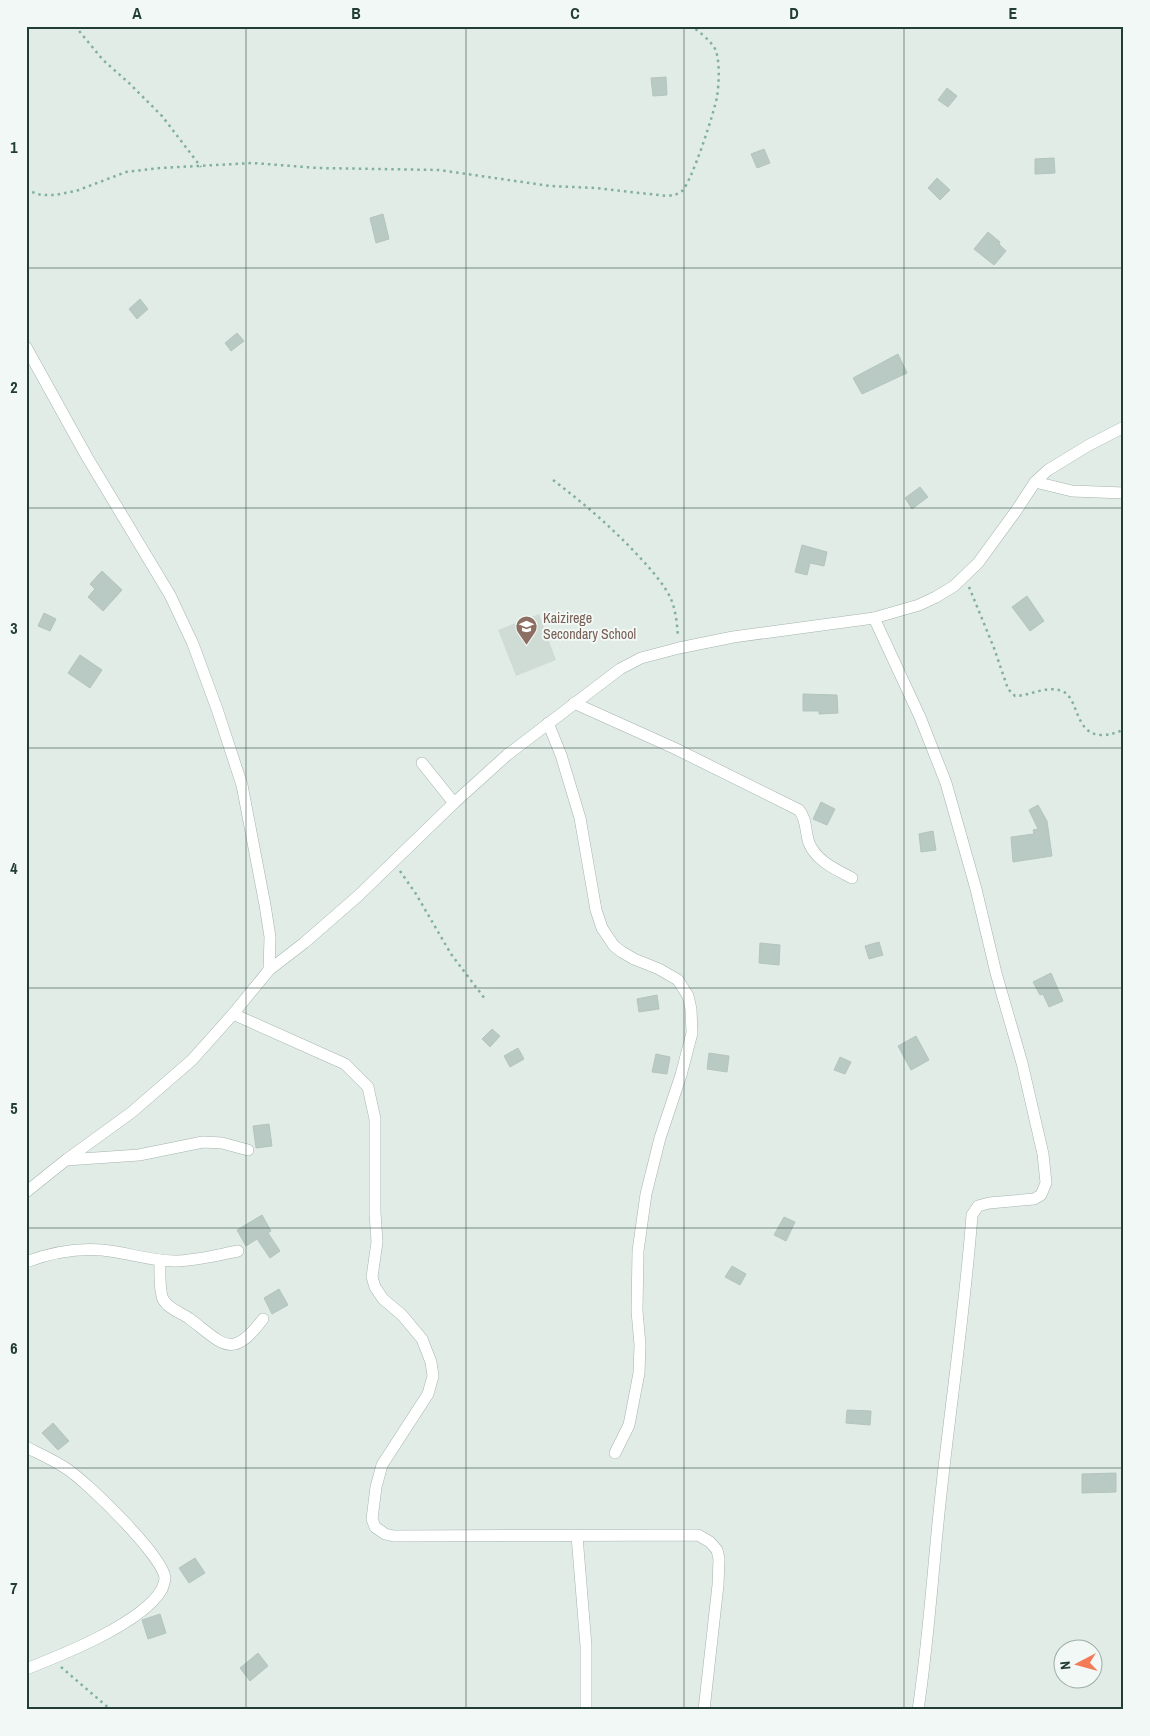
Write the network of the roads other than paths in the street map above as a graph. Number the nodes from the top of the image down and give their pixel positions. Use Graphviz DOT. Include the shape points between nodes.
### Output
graph roads {
  1 [pos="26,347"];
  2 [pos="1124,427"];
  3 [pos="1035,482"];
  4 [pos="1124,493"];
  5 [pos="874,618"];
  6 [pos="574,703"];
  7 [pos="548,722"];
  8 [pos="422,763"];
  9 [pos="454,803"];
  10 [pos="852,878"];
  11 [pos="269,970"];
  12 [pos="233,1014"];
  13 [pos="248,1150"];
  14 [pos="66,1160"];
  15 [pos="26,1192"];
  16 [pos="238,1251"];
  17 [pos="160,1260"];
  18 [pos="26,1262"];
  19 [pos="263,1319"];
  20 [pos="26,1447"];
  21 [pos="615,1453"];
  22 [pos="577,1536"];
  23 [pos="26,1669"];
  24 [pos="586,1710"];
  25 [pos="704,1710"];
  26 [pos="918,1710"];
  1 -- 11 [label="street" via="170,595 193,644 242,785 269,929"];
  2 -- 3 [label="street" via="1048,470"];
  3 -- 4 [label="street" via="1072,491"];
  3 -- 5 [label="street" via="978,563 965,576 919,605"];
  5 -- 6 [label="street" via="733,637 641,658 620,669"];
  5 -- 26 [label="street" via="920,717 946,783 1022,1063 1046,1183 1041,1195 1034,1200 990,1203 978,1206 972,1215 927,1651"];
  6 -- 7 [label="street"];
  6 -- 10 [label="street" via="799,810 804,816 810,844 816,854"];
  7 -- 9 [label="street"];
  7 -- 21 [label="street" via="580,818 602,928 622,952 678,980 688,996 691,1010 692,1033 646,1194 638,1251 639,1373 629,1425"];
  8 -- 9 [label="street"];
  9 -- 11 [label="street" via="358,896"];
  11 -- 12 [label="street"];
  12 -- 14 [label="street" via="192,1060 132,1112"];
  12 -- 22 [label="street" via="345,1064 368,1087 375,1127 377,1242 372,1277 383,1299 422,1339 433,1376 428,1394 382,1465 372,1518 375,1526 394,1536"];
  13 -- 14 [label="street" via="203,1142 139,1155"];
  14 -- 15 [label="street"];
  16 -- 17 [label="street" via="176,1261"];
  17 -- 18 [label="street" via="93,1250 50,1253"];
  17 -- 19 [label="street" via="163,1298 222,1344 240,1343"];
  20 -- 23 [label="street" via="66,1468 89,1486 131,1529 160,1566 165,1578 154,1601 127,1621"];
  22 -- 24 [label="street" via="586,1646"];
  22 -- 25 [label="street" via="698,1535 717,1550 718,1585"];
}
